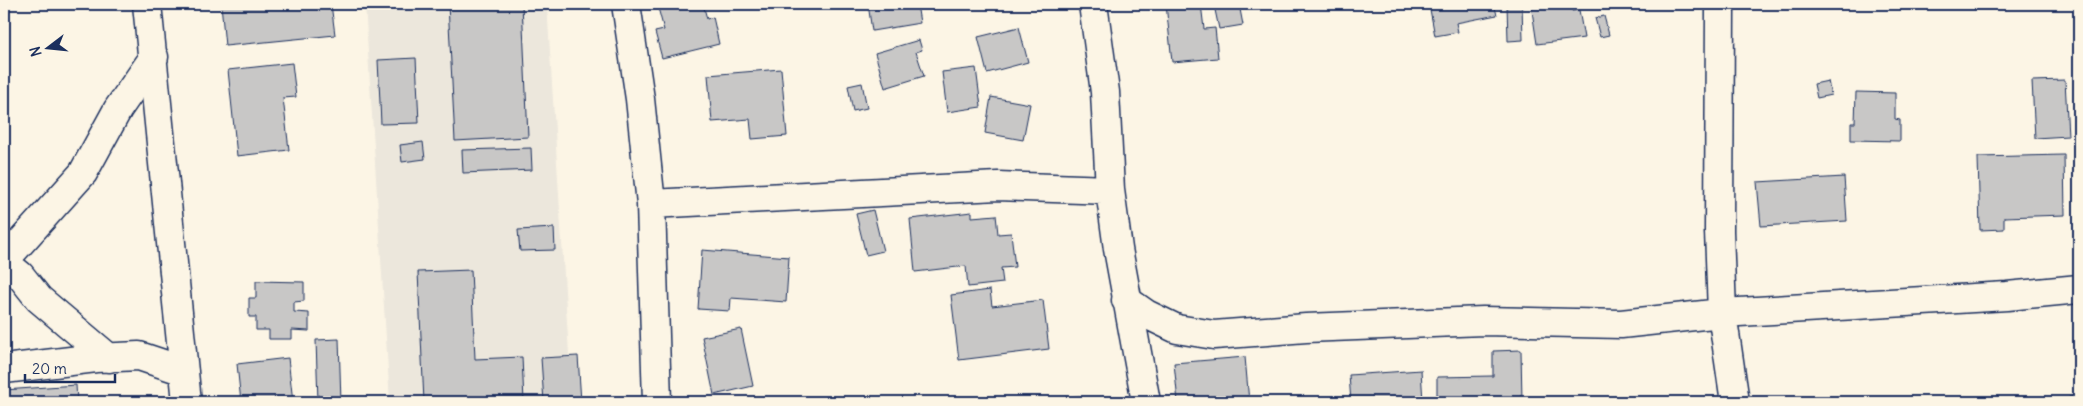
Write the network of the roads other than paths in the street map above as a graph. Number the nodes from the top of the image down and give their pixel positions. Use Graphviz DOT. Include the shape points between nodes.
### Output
graph roads {
  1 [pos="147,4"];
  2 [pos="626,4"];
  3 [pos="1093,4"];
  4 [pos="1720,4"];
  5 [pos="154,57"];
  6 [pos="1110,190"];
  7 [pos="651,204"];
  8 [pos="4,262"];
  9 [pos="2079,289"];
  10 [pos="1126,300"];
  11 [pos="1722,313"];
  12 [pos="109,358"];
  13 [pos="4,369"];
  14 [pos="184,371"];
  15 [pos="187,402"];
  16 [pos="657,402"];
  17 [pos="1146,402"];
  18 [pos="1735,402"];
  1 -- 5 [label="street"];
  2 -- 7 [label="street"];
  3 -- 6 [label="street" via="1105,92"];
  4 -- 11 [label="street"];
  5 -- 8 [label="street" via="118,108 83,172"];
  5 -- 14 [label="street"];
  6 -- 7 [label="street" via="998,186"];
  6 -- 10 [label="street"];
  7 -- 16 [label="street"];
  8 -- 12 [label="street" via="40,299"];
  9 -- 11 [label="street"];
  10 -- 11 [label="street" via="1177,329 1214,336 1306,328 1483,321 1621,324"];
  10 -- 17 [label="street"];
  11 -- 18 [label="street"];
  12 -- 13 [label="street"];
  12 -- 14 [label="street" via="139,356"];
  14 -- 15 [label="street"];
}
